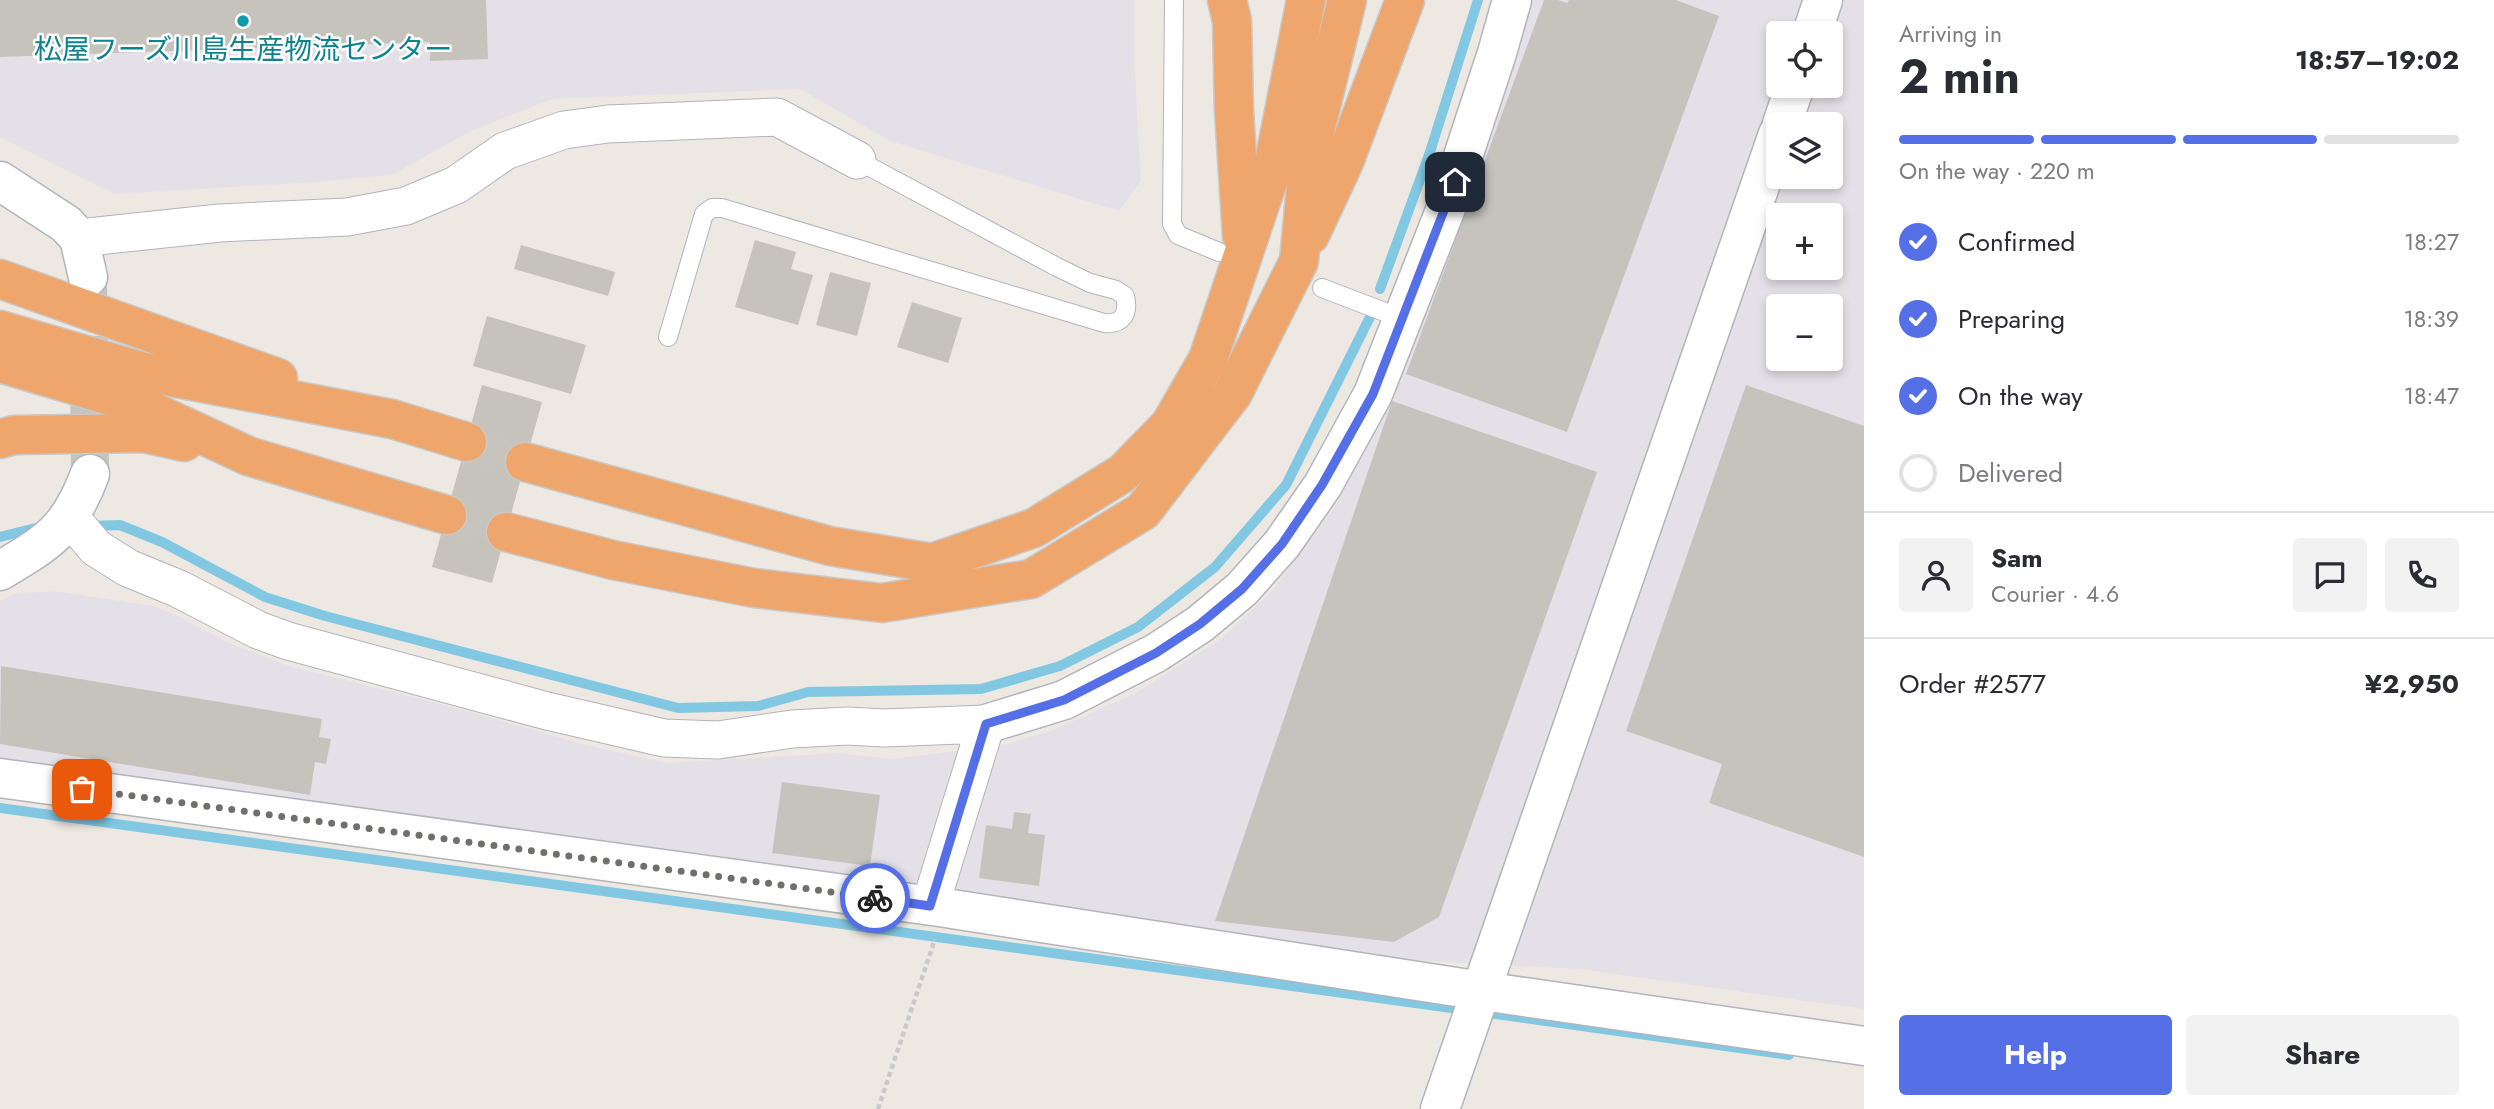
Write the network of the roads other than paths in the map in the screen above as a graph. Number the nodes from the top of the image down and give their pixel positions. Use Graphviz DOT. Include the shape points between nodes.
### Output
graph roads {
  1 [pos="1174,0"];
  2 [pos="1227,0"];
  3 [pos="1306,0"];
  4 [pos="1347,0"];
  5 [pos="1405,0"];
  6 [pos="1512,0"];
  7 [pos="1823,0"];
  8 [pos="1816,21"];
  9 [pos="857,160"];
  10 [pos="1766,169"];
  11 [pos="0,181"];
  12 [pos="79,238"];
  13 [pos="1231,254"];
  14 [pos="1310,274"];
  15 [pos="88,277"];
  16 [pos="0,279"];
  17 [pos="1403,319"];
  18 [pos="0,330"];
  19 [pos="668,337"];
  20 [pos="0,363"];
  21 [pos="392,419"];
  22 [pos="0,439"];
  23 [pos="467,442"];
  24 [pos="248,456"];
  25 [pos="525,462"];
  26 [pos="90,474"];
  27 [pos="447,515"];
  28 [pos="61,527"];
  29 [pos="506,532"];
  30 [pos="0,571"];
  31 [pos="986,724"];
  32 [pos="0,778"];
  33 [pos="935,906"];
  34 [pos="1482,991"];
  35 [pos="1864,1046"];
  36 [pos="1440,1109"];
  1 -- 13 [label="lane" via="1172,224 1178,235"];
  2 -- 13 [label="highway" via="1234,111"];
  3 -- 13 [label="highway" via="1274,163"];
  4 -- 14 [label="highway" via="1309,155"];
  5 -- 14 [label="highway" via="1344,162"];
  6 -- 17 [label="street" via="1446,208"];
  7 -- 8 [label="street"];
  9 -- 12 [label="street" via="776,117 608,124 564,130 505,151 456,185 406,206 347,217 219,223"];
  9 -- 19 [label="lane" via="1057,267 1116,290 1125,296 1125,314 1113,324 1104,323 712,208 704,214"];
  10 -- 34 [label="street"];
  11 -- 12 [label="street" via="56,217"];
  12 -- 15 [label="street"];
  13 -- 25 [label="highway" via="1208,359 1170,425 1123,473 1034,528 932,563 830,546"];
  14 -- 17 [label="lane"];
  14 -- 29 [label="highway" via="1233,393 1143,512 1031,579 882,603 754,588 613,560"];
  16 -- 21 [label="highway"];
  17 -- 31 [label="street" via="1373,394 1322,485 1282,544 1242,589 1156,653 1064,700"];
  18 -- 21 [label="highway" via="140,370"];
  20 -- 24 [label="highway" via="134,403"];
  21 -- 23 [label="highway"];
  22 -- 24 [label="highway" via="143,433"];
  24 -- 27 [label="highway"];
  26 -- 28 [label="street"];
  28 -- 30 [label="street"];
  28 -- 31 [label="street" via="128,568 258,630 630,731 718,740 792,729"];
  31 -- 33 [label="street"];
  32 -- 33 [label="street"];
  33 -- 34 [label="street"];
  34 -- 35 [label="street"];
  34 -- 36 [label="street"];
}
